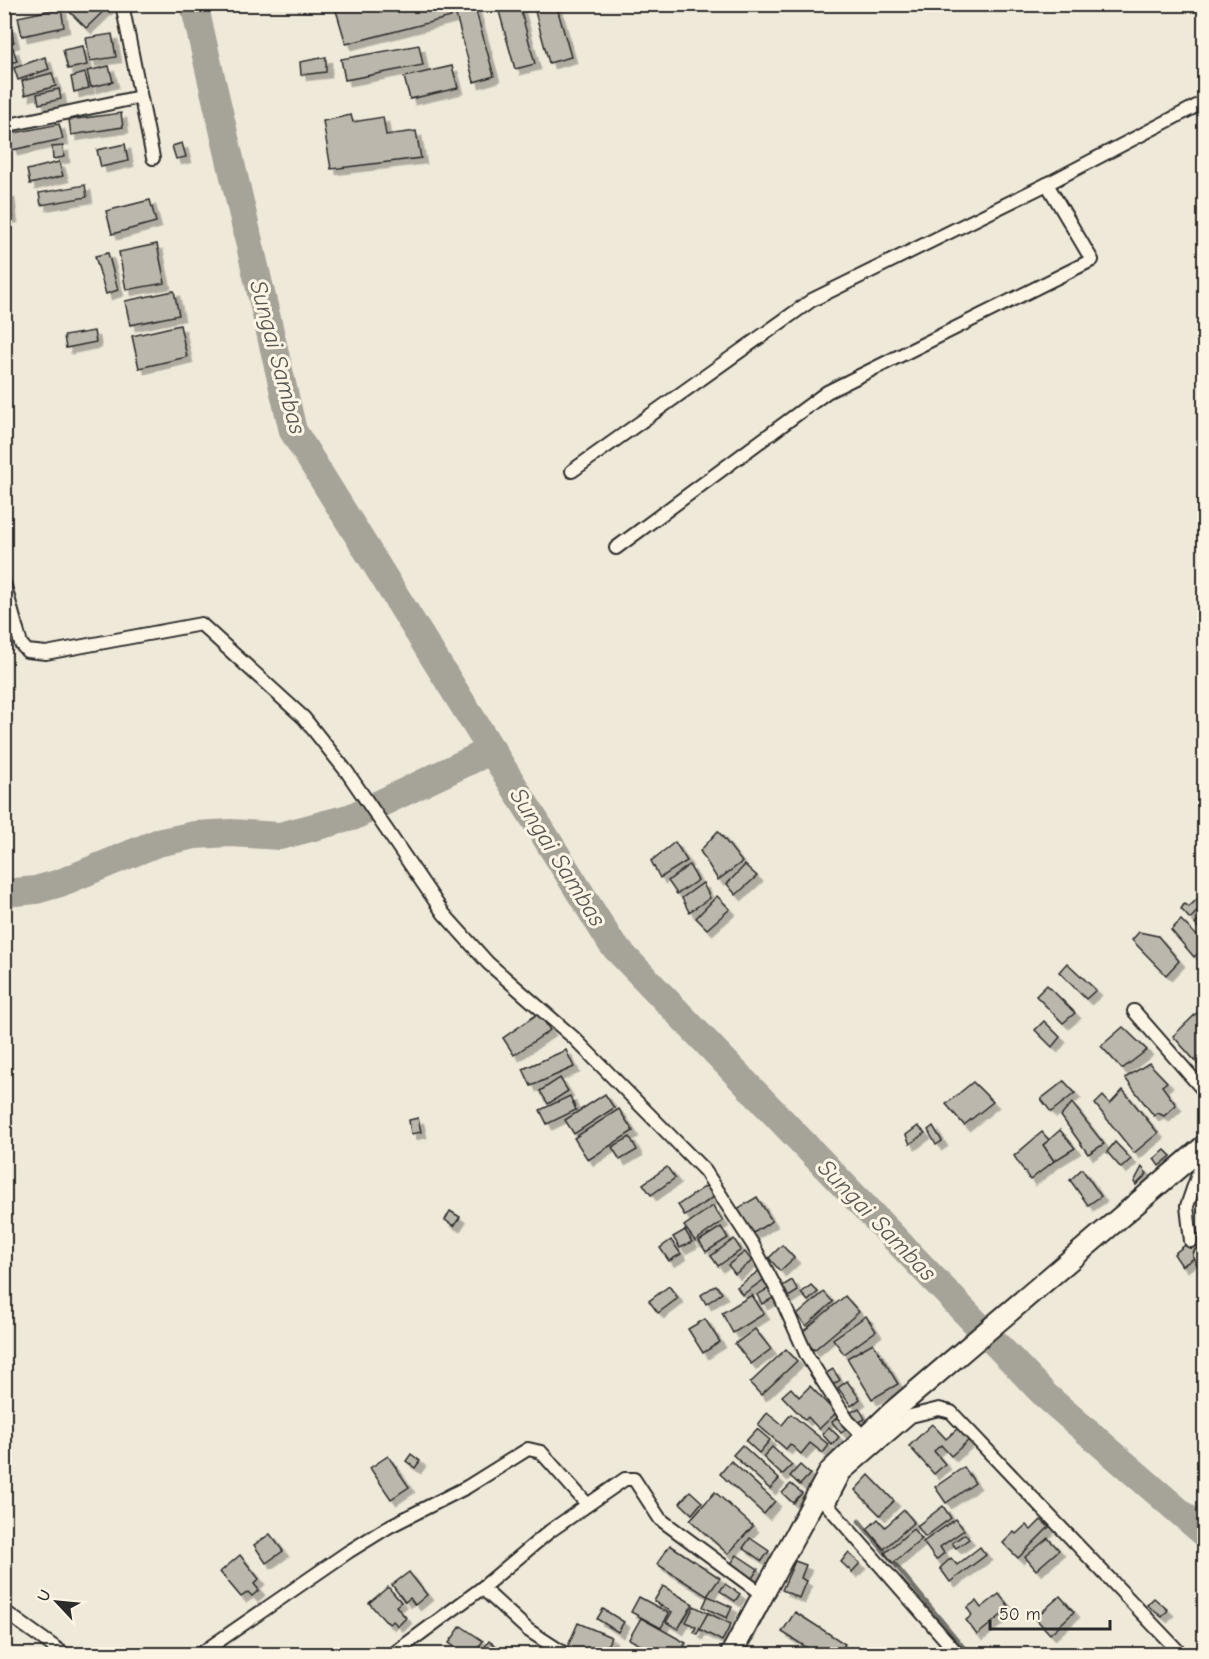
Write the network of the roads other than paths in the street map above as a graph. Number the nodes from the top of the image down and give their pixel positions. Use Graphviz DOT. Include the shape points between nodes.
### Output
graph roads {
  1 [pos="122,4"];
  2 [pos="140,97"];
  3 [pos="1204,102"];
  4 [pos="4,126"];
  5 [pos="153,158"];
  6 [pos="1047,184"];
  7 [pos="572,471"];
  8 [pos="616,548"];
  9 [pos="4,584"];
  10 [pos="1134,1011"];
  11 [pos="1204,1091"];
  12 [pos="1204,1146"];
  13 [pos="1204,1157"];
  14 [pos="1191,1241"];
  15 [pos="865,1438"];
  16 [pos="823,1499"];
  17 [pos="587,1504"];
  18 [pos="483,1588"];
  19 [pos="763,1594"];
  20 [pos="4,1611"];
  21 [pos="64,1654"];
  22 [pos="200,1654"];
  23 [pos="393,1654"];
  24 [pos="565,1654"];
  25 [pos="732,1654"];
  26 [pos="958,1654"];
  27 [pos="1181,1654"];
  1 -- 2 [label="street"];
  2 -- 4 [label="street"];
  2 -- 5 [label="street"];
  3 -- 6 [label="street"];
  6 -- 7 [label="street" via="812,300"];
  6 -- 8 [label="street" via="1092,260 827,392"];
  9 -- 15 [label="street" via="21,644 27,651 35,654 201,624 304,718 347,772 444,914 488,963 574,1038 705,1171 753,1245 807,1356 848,1421"];
  10 -- 11 [label="street"];
  12 -- 15 [label="main road"];
  13 -- 14 [label="street" via="1187,1206"];
  15 -- 16 [label="main road" via="830,1471"];
  16 -- 19 [label="main road"];
  16 -- 26 [label="street"];
  16 -- 27 [label="street" via="844,1474 910,1416 939,1409 951,1412"];
  17 -- 18 [label="street"];
  17 -- 19 [label="street" via="625,1479 634,1479 660,1520"];
  17 -- 22 [label="street" via="541,1452 528,1449 348,1552"];
  18 -- 23 [label="street"];
  18 -- 24 [label="street" via="528,1630"];
  19 -- 25 [label="main road"];
  20 -- 21 [label="street"];
}
